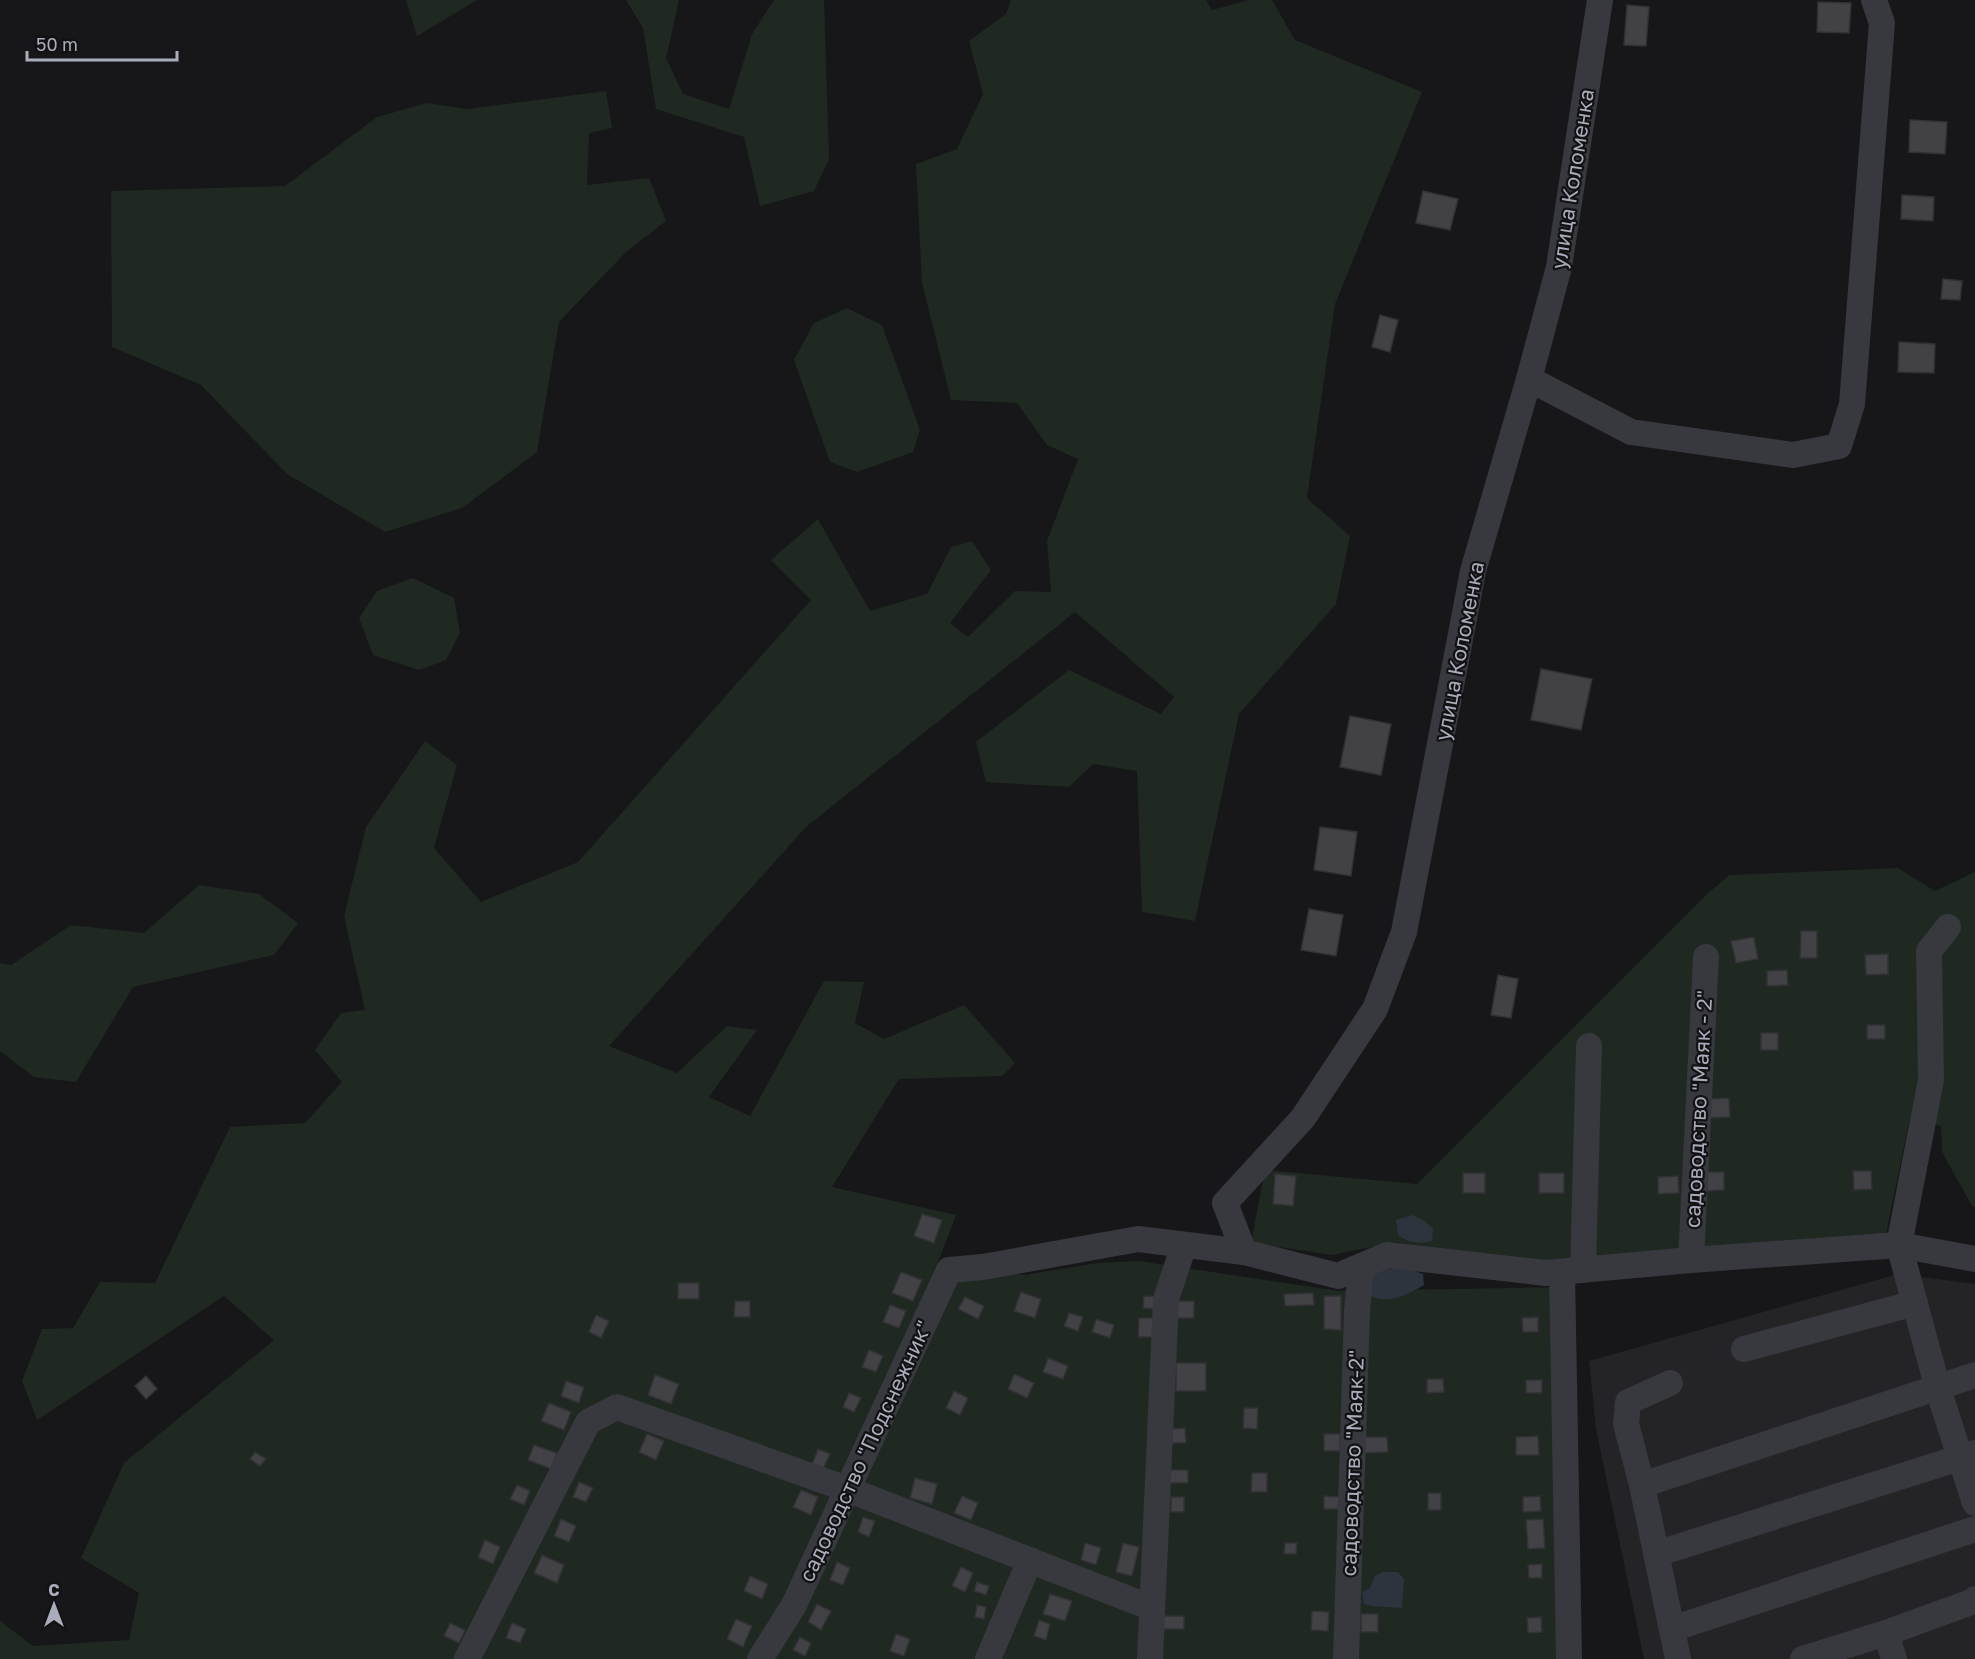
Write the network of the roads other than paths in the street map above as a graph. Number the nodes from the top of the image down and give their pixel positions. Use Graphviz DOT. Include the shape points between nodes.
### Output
graph roads {
  1 [pos="1600,0"];
  2 [pos="1874,0"];
  3 [pos="1529,379"];
  4 [pos="1948,927"];
  5 [pos="1706,957"];
  6 [pos="1589,1046"];
  7 [pos="1184,1245"];
  8 [pos="1899,1245"];
  9 [pos="1244,1252"];
  10 [pos="1975,1259"];
  11 [pos="1691,1260"];
  12 [pos="1361,1266"];
  13 [pos="1573,1270"];
  14 [pos="1915,1303"];
  15 [pos="1744,1348"];
  16 [pos="1975,1376"];
  17 [pos="1670,1383"];
  18 [pos="1938,1389"];
  19 [pos="1968,1455"];
  20 [pos="1642,1485"];
  21 [pos="847,1489"];
  22 [pos="1975,1503"];
  23 [pos="1975,1529"];
  24 [pos="1656,1554"];
  25 [pos="1030,1560"];
  26 [pos="1975,1600"];
  27 [pos="1152,1608"];
  28 [pos="1672,1629"];
  29 [pos="1886,1633"];
  30 [pos="467,1659"];
  31 [pos="760,1659"];
  32 [pos="988,1659"];
  33 [pos="1150,1659"];
  34 [pos="1346,1659"];
  35 [pos="1569,1659"];
  36 [pos="1678,1659"];
  37 [pos="1803,1659"];
  38 [pos="1894,1659"];
  1 -- 3 [label="street, улица Коломенка" via="1559,267"];
  2 -- 3 [label="street" via="1882,23 1852,404 1839,446 1793,455 1631,432"];
  3 -- 9 [label="street, улица Коломенка" via="1473,571 1404,932 1375,1009 1303,1118 1225,1203"];
  4 -- 8 [label="street" via="1929,951 1931,1080"];
  5 -- 11 [label="street, садоводство \"Маяк - 2\""];
  6 -- 13 [label="street"];
  7 -- 9 [label="street"];
  7 -- 21 [label="street, садоводство \"Подснежник\"" via="1138,1239 949,1270"];
  7 -- 27 [label="street" via="1166,1299"];
  8 -- 10 [label="street"];
  8 -- 11 [label="street"];
  8 -- 14 [label="street"];
  9 -- 12 [label="street" via="1338,1276"];
  11 -- 13 [label="street"];
  12 -- 13 [label="street" via="1387,1255 1546,1273"];
  12 -- 34 [label="street, садоводство \"Маяк-2\""];
  13 -- 35 [label="street"];
  14 -- 15 [label="street"];
  14 -- 18 [label="street"];
  16 -- 18 [label="street"];
  17 -- 20 [label="street" via="1628,1402 1626,1424"];
  18 -- 19 [label="street"];
  18 -- 20 [label="street"];
  19 -- 22 [label="street"];
  19 -- 24 [label="street"];
  20 -- 24 [label="street"];
  21 -- 25 [label="street"];
  21 -- 30 [label="street" via="617,1407 588,1422"];
  21 -- 31 [label="street, садоводство \"Подснежник\"" via="794,1605"];
  23 -- 28 [label="street"];
  24 -- 28 [label="street"];
  25 -- 27 [label="street"];
  25 -- 32 [label="street"];
  26 -- 29 [label="street"];
  27 -- 33 [label="street"];
  28 -- 36 [label="street"];
  29 -- 37 [label="street"];
  29 -- 38 [label="street"];
}
